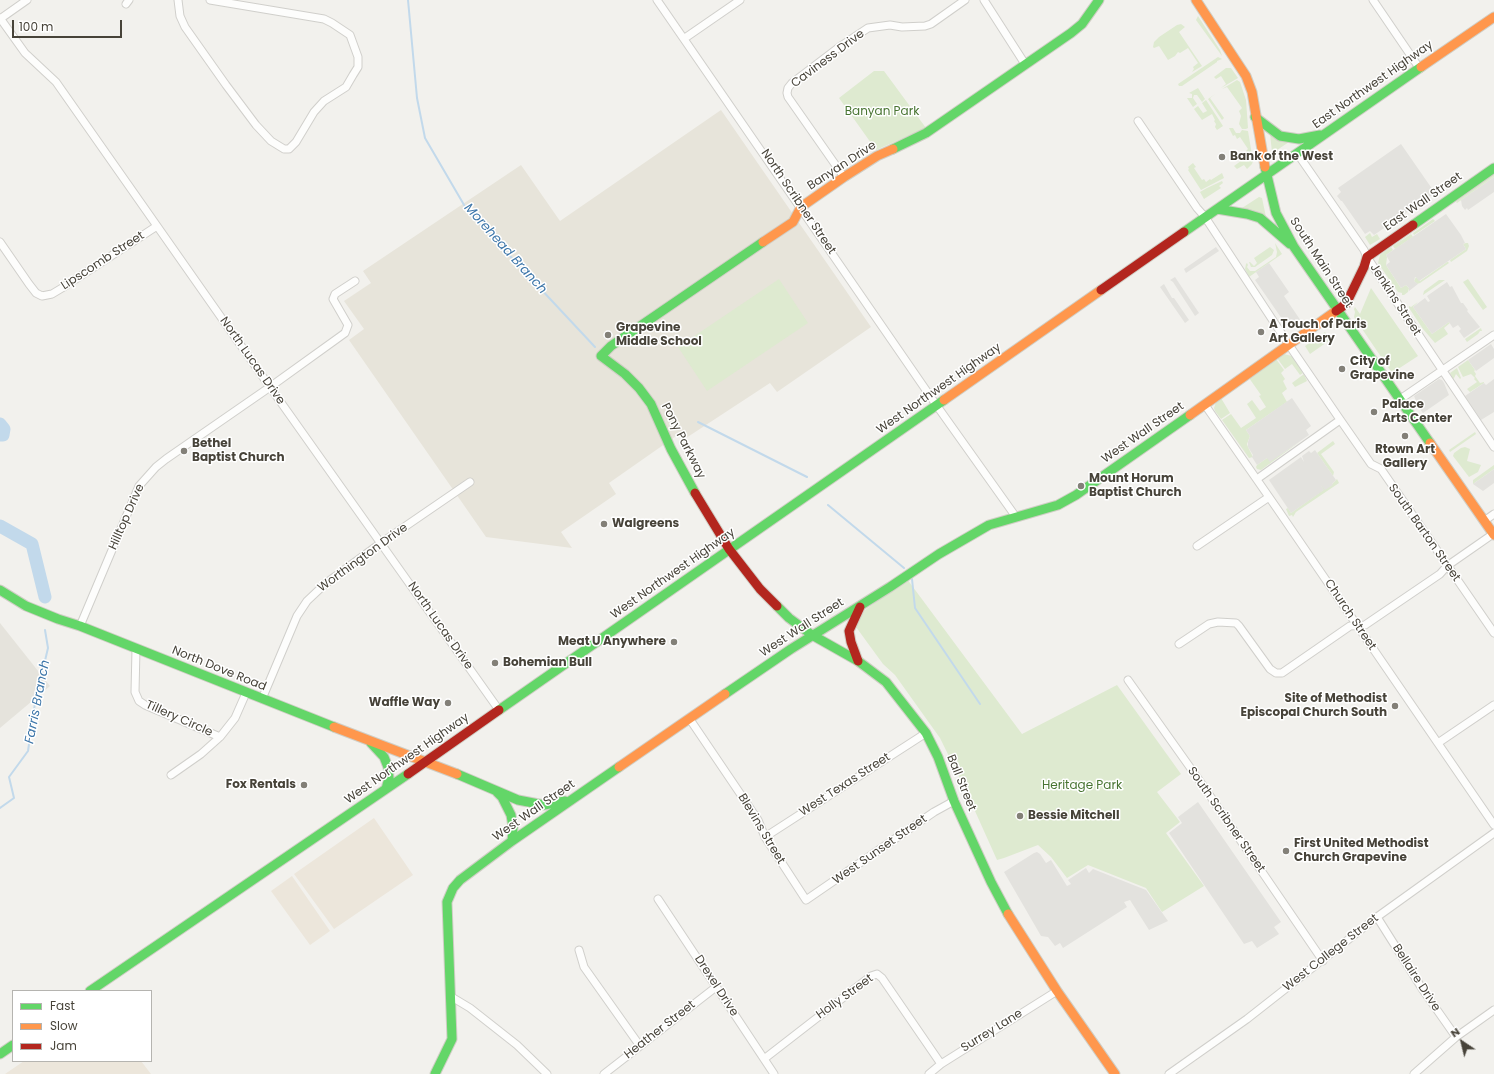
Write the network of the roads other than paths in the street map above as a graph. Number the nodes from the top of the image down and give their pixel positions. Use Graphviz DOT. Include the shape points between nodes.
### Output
graph roads {
  1 [pos="27,0"];
  2 [pos="178,0"];
  3 [pos="210,0"];
  4 [pos="657,0"];
  5 [pos="740,0"];
  6 [pos="965,0"];
  7 [pos="984,0"];
  8 [pos="1099,0"];
  9 [pos="1196,0"];
  10 [pos="1372,0"];
  11 [pos="229,2"];
  12 [pos="1494,17"];
  13 [pos="0,19"];
  14 [pos="685,38"];
  15 [pos="1025,64"];
  16 [pos="1420,69"];
  17 [pos="1255,117"];
  18 [pos="1138,121"];
  19 [pos="1322,135"];
  20 [pos="1297,153"];
  21 [pos="1494,168"];
  22 [pos="1267,174"];
  23 [pos="844,177"];
  24 [pos="801,207"];
  25 [pos="1217,209"];
  26 [pos="1205,217"];
  27 [pos="157,226"];
  28 [pos="0,242"];
  29 [pos="1294,247"];
  30 [pos="1366,257"];
  31 [pos="355,280"];
  32 [pos="1336,310"];
  33 [pos="1494,335"];
  34 [pos="1289,345"];
  35 [pos="601,356"];
  36 [pos="1441,370"];
  37 [pos="270,387"];
  38 [pos="1399,400"];
  39 [pos="1205,404"];
  40 [pos="937,406"];
  41 [pos="1340,420"];
  42 [pos="1494,447"];
  43 [pos="1257,478"];
  44 [pos="470,482"];
  45 [pos="1269,497"];
  46 [pos="1494,514"];
  47 [pos="1016,517"];
  48 [pos="1484,521"];
  49 [pos="1494,534"];
  50 [pos="381,543"];
  51 [pos="1197,546"];
  52 [pos="730,549"];
  53 [pos="1447,566"];
  54 [pos="0,590"];
  55 [pos="862,604"];
  56 [pos="80,626"];
  57 [pos="1358,626"];
  58 [pos="1494,633"];
  59 [pos="812,635"];
  60 [pos="1179,644"];
  61 [pos="136,649"];
  62 [pos="858,661"];
  63 [pos="1128,680"];
  64 [pos="246,693"];
  65 [pos="262,700"];
  66 [pos="1494,705"];
  67 [pos="499,710"];
  68 [pos="689,718"];
  69 [pos="926,733"];
  70 [pos="220,737"];
  71 [pos="368,740"];
  72 [pos="1438,743"];
  73 [pos="429,763"];
  74 [pos="171,775"];
  75 [pos="386,789"];
  76 [pos="495,791"];
  77 [pos="574,798"];
  78 [pos="954,801"];
  79 [pos="1494,825"];
  80 [pos="1494,834"];
  81 [pos="765,837"];
  82 [pos="512,841"];
  83 [pos="658,899"];
  84 [pos="806,900"];
  85 [pos="1377,917"];
  86 [pos="579,950"];
  87 [pos="1322,960"];
  88 [pos="716,986"];
  89 [pos="91,990"];
  90 [pos="1057,991"];
  91 [pos="450,996"];
  92 [pos="1494,1010"];
  93 [pos="1456,1037"];
  94 [pos="12,1046"];
  95 [pos="640,1046"];
  96 [pos="0,1054"];
  97 [pos="764,1059"];
  98 [pos="941,1064"];
  99 [pos="772,1073"];
  100 [pos="435,1074"];
  101 [pos="547,1074"];
  102 [pos="604,1074"];
  103 [pos="929,1074"];
  104 [pos="1115,1074"];
  105 [pos="1169,1074"];
  106 [pos="1414,1074"];
  1 -- 13 [label="street"];
  2 -- 11 [label="street" via="180,16 185,27 243,108 271,141 284,149 289,149 314,112 324,101 346,87 358,67 358,57 350,35 324,19"];
  3 -- 11 [label="street"];
  4 -- 14 [label="street, North Scribner Street"];
  5 -- 14 [label="street"];
  6 -- 23 [label="street, Caviness Drive" via="925,26 890,25 868,28 788,88 788,97"];
  7 -- 15 [label="street"];
  8 -- 15 [label="main road, Banyan Drive" via="1082,24"];
  9 -- 17 [label="main road, South Main Street" via="1246,76 1252,92"];
  10 -- 16 [label="street"];
  12 -- 16 [label="main road, East Northwest Highway"];
  13 -- 27 [label="street, North Lucas Drive" via="25,53 56,82"];
  14 -- 24 [label="street, North Scribner Street"];
  15 -- 23 [label="main road, Banyan Drive" via="926,133 877,156"];
  16 -- 19 [label="main road, East Northwest Highway"];
  17 -- 19 [label="main road" via="1280,136 1299,139"];
  17 -- 22 [label="main road, South Main Street"];
  18 -- 26 [label="street, South Barton Street"];
  19 -- 20 [label="main road, East Northwest Highway"];
  20 -- 22 [label="main road, East Northwest Highway"];
  20 -- 30 [label="street, Jenkins Street" via="1364,250"];
  21 -- 30 [label="main road, East Wall Street"];
  22 -- 25 [label="main road, West Northwest Highway"];
  22 -- 29 [label="main road, South Main Street" via="1276,213"];
  23 -- 24 [label="main road, Banyan Drive"];
  24 -- 35 [label="main road, Banyan Drive" via="793,222 611,346"];
  24 -- 40 [label="street, North Scribner Street"];
  25 -- 26 [label="main road, West Northwest Highway"];
  25 -- 29 [label="main road" via="1260,218"];
  26 -- 34 [label="street, South Barton Street"];
  26 -- 40 [label="main road, West Northwest Highway"];
  27 -- 28 [label="street, Lipscomb Street" via="62,288 42,296 36,293"];
  27 -- 37 [label="street, North Lucas Drive"];
  29 -- 32 [label="main road, South Main Street"];
  30 -- 32 [label="main road, West Wall Street" via="1364,267 1346,304"];
  30 -- 36 [label="street, Jenkins Street"];
  31 -- 37 [label="street, Hilltop Drive" via="335,294 333,299 348,325 345,333"];
  32 -- 34 [label="main road, West Wall Street"];
  32 -- 38 [label="main road, South Main Street"];
  33 -- 36 [label="street"];
  34 -- 39 [label="main road, West Wall Street"];
  34 -- 41 [label="street, South Barton Street"];
  35 -- 52 [label="main road, Pony Parkway" via="625,374 651,404 702,506"];
  36 -- 38 [label="street"];
  36 -- 42 [label="street, Jenkins Street"];
  37 -- 50 [label="street, North Lucas Drive"];
  37 -- 56 [label="street, Hilltop Drive" via="166,459 139,486"];
  38 -- 48 [label="main road, South Main Street"];
  39 -- 43 [label="street, Church Street"];
  39 -- 47 [label="main road, West Wall Street" via="1076,495 1058,505"];
  40 -- 47 [label="street"];
  40 -- 52 [label="main road, West Northwest Highway"];
  41 -- 43 [label="street"];
  41 -- 53 [label="street, South Barton Street" via="1372,464 1381,469"];
  43 -- 45 [label="street, Church Street"];
  44 -- 50 [label="street, Worthington Drive"];
  45 -- 51 [label="street"];
  45 -- 57 [label="street, Church Street"];
  46 -- 48 [label="street"];
  47 -- 55 [label="main road, West Wall Street" via="972,534"];
  48 -- 49 [label="main road, South Main Street"];
  49 -- 53 [label="street"];
  50 -- 65 [label="street, Worthington Drive" via="325,584 307,601 297,616"];
  50 -- 67 [label="street, North Lucas Drive"];
  52 -- 59 [label="main road, Ball Street" via="760,589 789,618"];
  52 -- 67 [label="main road, West Northwest Highway"];
  53 -- 57 [label="street" via="1440,574 1365,625"];
  53 -- 58 [label="street, South Barton Street"];
  54 -- 56 [label="main road, North Dove Road" via="26,606"];
  55 -- 59 [label="main road, West Wall Street"];
  55 -- 62 [label="main road" via="849,631"];
  56 -- 61 [label="main road, North Dove Road"];
  57 -- 60 [label="street" via="1350,626 1282,673 1270,669 1236,623 1209,624"];
  57 -- 72 [label="street, Church Street"];
  59 -- 62 [label="main road, Ball Street"];
  59 -- 68 [label="main road, West Wall Street"];
  61 -- 64 [label="main road, North Dove Road"];
  61 -- 70 [label="street, Tillery Circle" via="136,692 139,701"];
  62 -- 69 [label="main road, Ball Street" via="886,682"];
  63 -- 87 [label="street, South Scribner Street"];
  64 -- 65 [label="main road, North Dove Road"];
  64 -- 70 [label="street, Tillery Circle" via="234,718"];
  65 -- 71 [label="main road, North Dove Road"];
  66 -- 72 [label="street"];
  67 -- 73 [label="main road, West Northwest Highway"];
  68 -- 77 [label="main road, West Wall Street"];
  68 -- 81 [label="street, Blevins Street" via="758,820"];
  69 -- 78 [label="main road, Ball Street"];
  69 -- 81 [label="street, West Texas Street"];
  70 -- 74 [label="street"];
  71 -- 73 [label="main road, North Dove Road"];
  71 -- 75 [label="main road" via="384,757 388,767"];
  72 -- 79 [label="street, Church Street"];
  73 -- 75 [label="main road, West Northwest Highway"];
  73 -- 76 [label="main road, North Dove Road"];
  75 -- 89 [label="main road, West Northwest Highway"];
  76 -- 77 [label="main road, North Dove Road" via="518,800 544,805"];
  76 -- 82 [label="main road" via="502,797 510,815 513,827"];
  77 -- 82 [label="main road, West Wall Street"];
  78 -- 84 [label="street, West Sunset Street"];
  78 -- 90 [label="main road, Ball Street" via="1008,914"];
  80 -- 85 [label="street, West College Street"];
  81 -- 84 [label="street, Blevins Street"];
  82 -- 91 [label="main road, West Wall Street" via="460,880 447,902"];
  83 -- 88 [label="street, Drexel Drive"];
  85 -- 87 [label="street, West College Street"];
  85 -- 93 [label="street, Bellaire Drive"];
  86 -- 95 [label="street" via="584,967"];
  87 -- 105 [label="street, West College Street" via="1247,1019"];
  88 -- 95 [label="street, Heather Street"];
  88 -- 97 [label="street, Drexel Drive"];
  90 -- 98 [label="street, Surrey Lane"];
  90 -- 104 [label="main road, Ball Street"];
  91 -- 100 [label="main road, West Wall Street" via="452,1039"];
  91 -- 101 [label="street" via="470,1008"];
  92 -- 93 [label="street"];
  93 -- 106 [label="street"];
  94 -- 96 [label="main road"];
  95 -- 102 [label="street, Heather Street"];
  97 -- 98 [label="street, Holly Street" via="871,976 877,974"];
  97 -- 99 [label="street, Drexel Drive"];
  98 -- 103 [label="street, Surrey Lane"];
}
